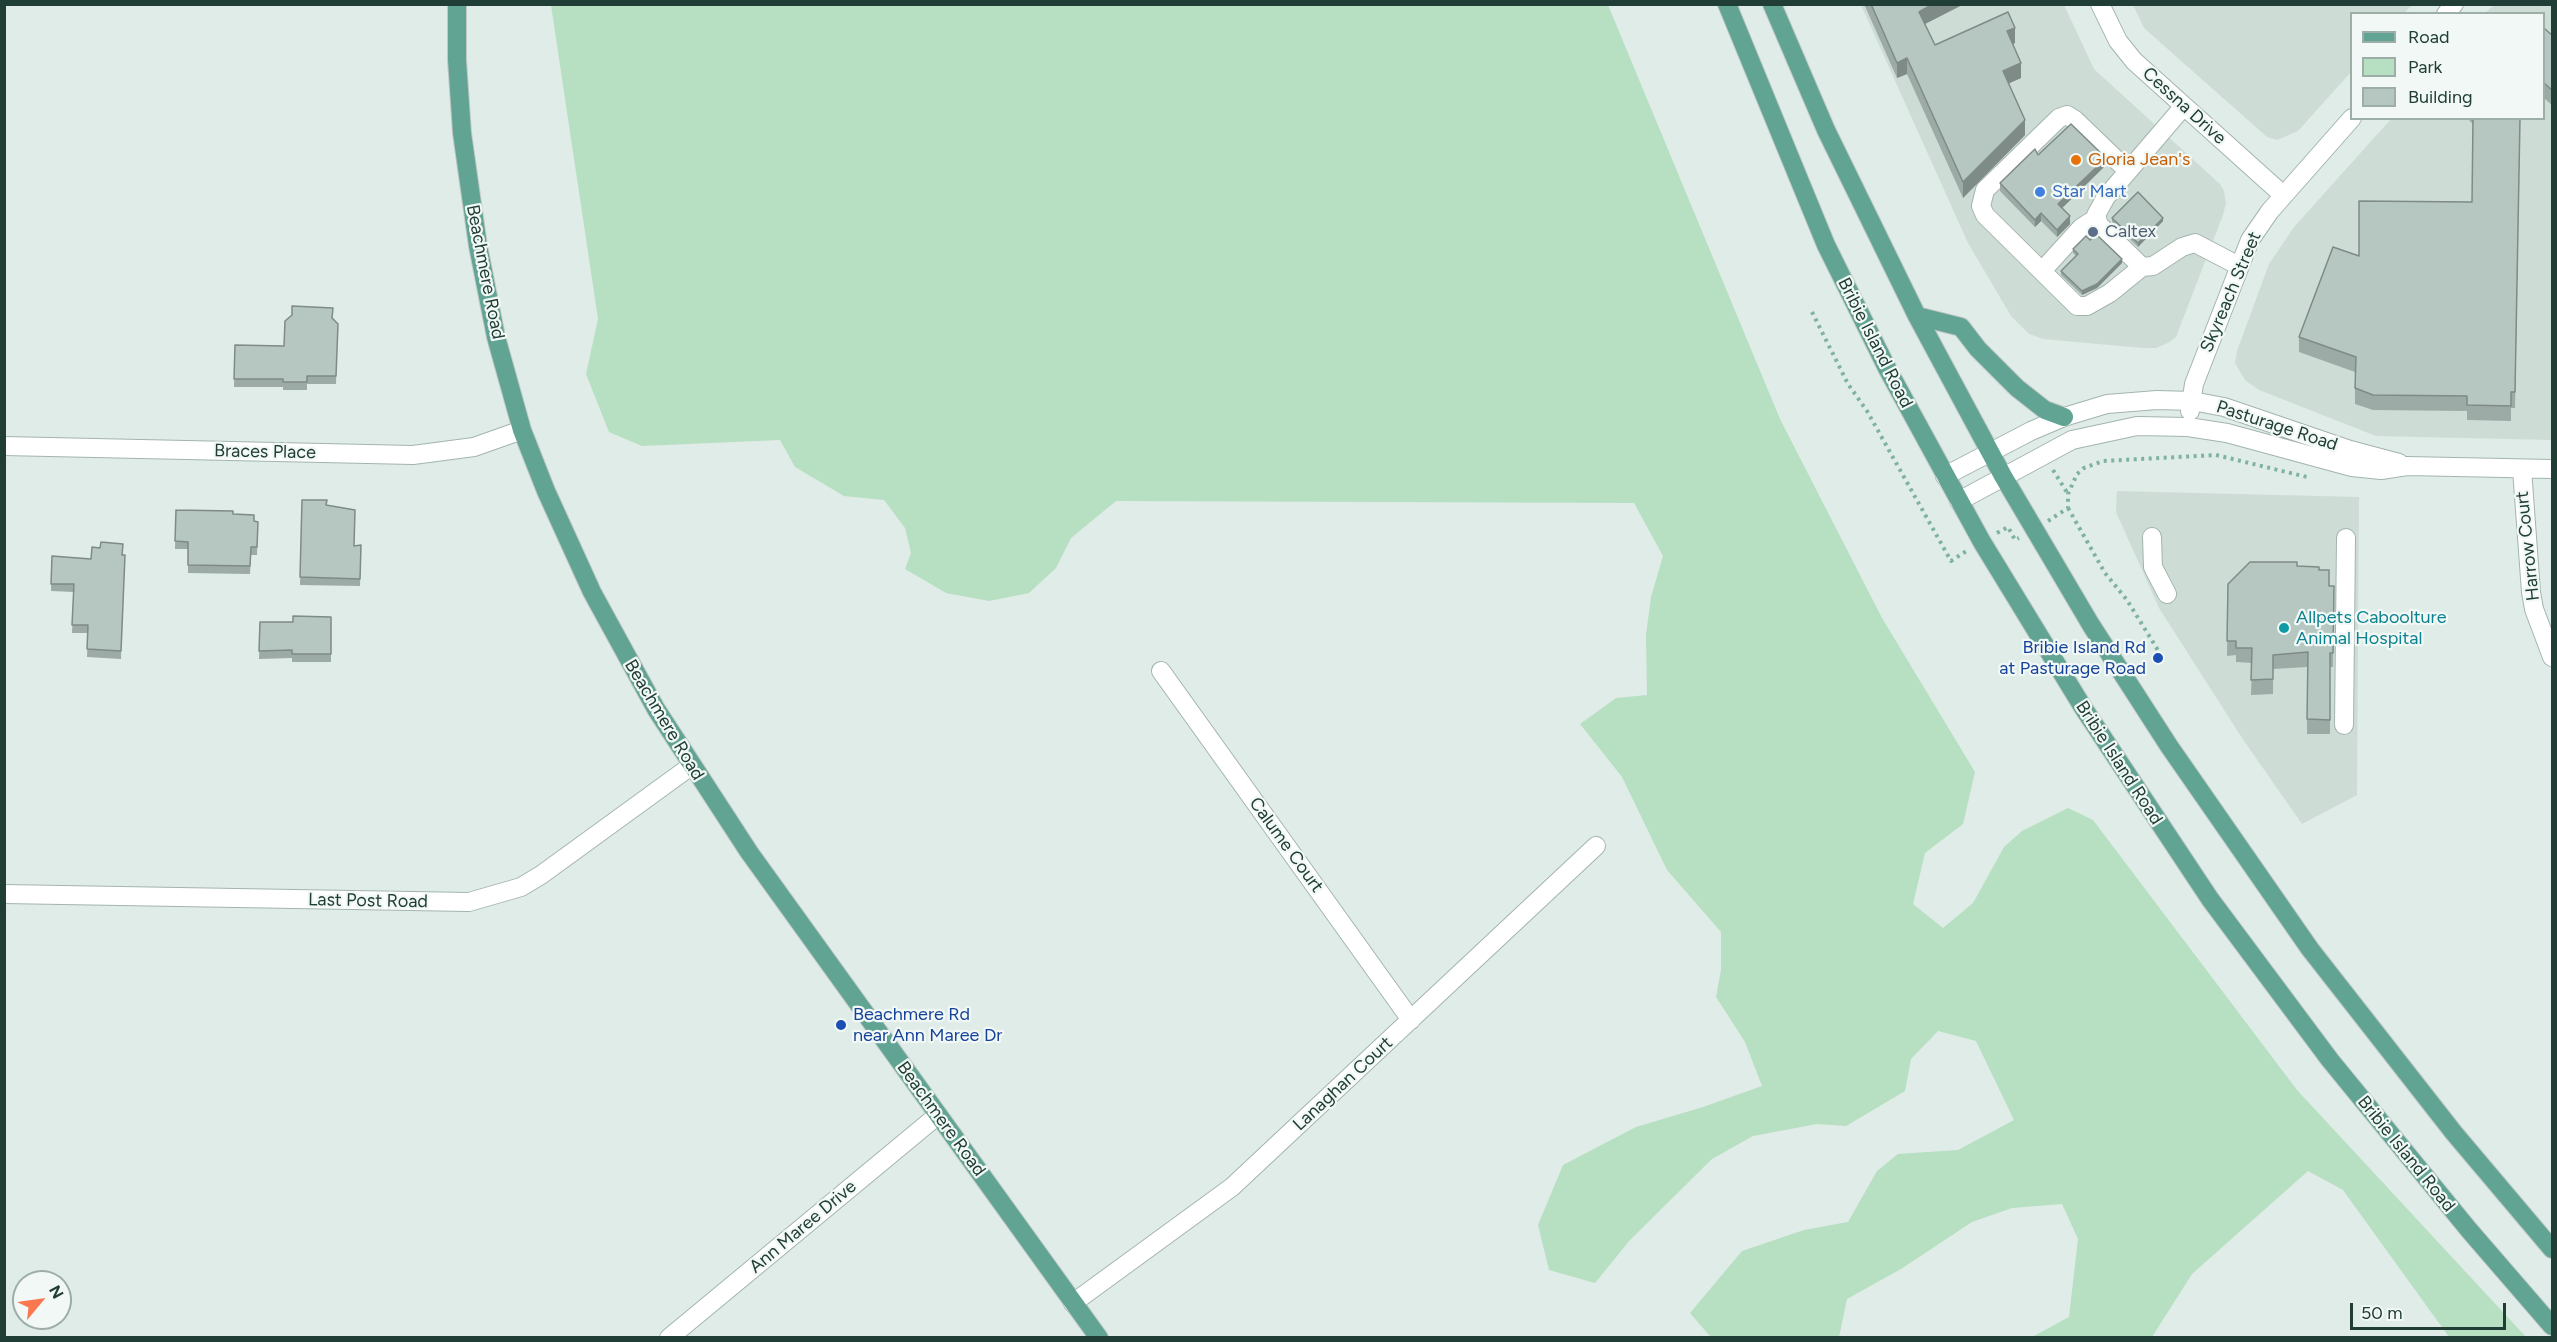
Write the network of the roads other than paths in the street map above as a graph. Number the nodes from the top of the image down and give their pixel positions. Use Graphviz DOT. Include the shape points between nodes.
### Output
graph roads {
  1 [pos="457,4"];
  2 [pos="1727,4"];
  3 [pos="1772,4"];
  4 [pos="2100,4"];
  5 [pos="2184,106"];
  6 [pos="2350,120"];
  7 [pos="2128,171"];
  8 [pos="2283,195"];
  9 [pos="2099,225"];
  10 [pos="2239,266"];
  11 [pos="2142,267"];
  12 [pos="2042,271"];
  13 [pos="1917,316"];
  14 [pos="2192,401"];
  15 [pos="2064,417"];
  16 [pos="2188,427"];
  17 [pos="522,430"];
  18 [pos="4,446"];
  19 [pos="1990,453"];
  20 [pos="2407,465"];
  21 [pos="2522,469"];
  22 [pos="2553,469"];
  23 [pos="1945,476"];
  24 [pos="2003,476"];
  25 [pos="1959,501"];
  26 [pos="2152,537"];
  27 [pos="2346,538"];
  28 [pos="2167,594"];
  29 [pos="2553,657"];
  30 [pos="1161,671"];
  31 [pos="2344,725"];
  32 [pos="691,766"];
  33 [pos="1596,846"];
  34 [pos="4,894"];
  35 [pos="1411,1020"];
  36 [pos="938,1115"];
  37 [pos="2553,1249"];
  38 [pos="1073,1303"];
  39 [pos="2553,1326"];
  40 [pos="669,1338"];
  41 [pos="1098,1338"];
  1 -- 17 [label="main road, Beachmere Road" via="461,121 478,246 496,337"];
  2 -- 23 [label="main road, Bribie Island Road" via="1826,244"];
  3 -- 13 [label="main road" via="1826,130"];
  4 -- 5 [label="street, Cessna Drive" via="2126,52"];
  5 -- 7 [label="street"];
  5 -- 8 [label="street, Cessna Drive"];
  6 -- 8 [label="street, Skyreach Street"];
  7 -- 9 [label="street" via="2096,215"];
  7 -- 12 [label="street" via="2067,116 2059,118 1985,190 1981,206 1985,215"];
  8 -- 10 [label="street, Skyreach Street" via="2258,226"];
  9 -- 11 [label="street"];
  9 -- 12 [label="street" via="2090,222 2081,228"];
  10 -- 11 [label="street" via="2195,243 2153,266"];
  10 -- 14 [label="street, Skyreach Street" via="2194,384"];
  11 -- 12 [label="street" via="2087,306 2077,306"];
  13 -- 15 [label="main road" via="1961,327 1996,368 2034,403"];
  13 -- 19 [label="main road"];
  14 -- 15 [label="street, Pasturage Road" via="2107,404"];
  14 -- 16 [label="street, Skyreach Street"];
  14 -- 20 [label="street, Pasturage Road" via="2224,407"];
  15 -- 19 [label="street, Pasturage Road"];
  16 -- 20 [label="street, Pasturage Road" via="2227,433 2352,467 2381,470"];
  16 -- 24 [label="street, Pasturage Road" via="2137,426 2092,434 2054,448"];
  17 -- 18 [label="street, Braces Place" via="474,447 413,455"];
  17 -- 32 [label="main road, Beachmere Road" via="592,592 635,674"];
  19 -- 23 [label="street, Pasturage Road"];
  19 -- 24 [label="main road"];
  20 -- 21 [label="street, Pasturage Road"];
  21 -- 22 [label="street, Pasturage Road"];
  21 -- 29 [label="street, Harrow Court" via="2531,592"];
  23 -- 25 [label="main road, Bribie Island Road"];
  24 -- 25 [label="street, Pasturage Road"];
  24 -- 37 [label="main road" via="2091,625 2275,902 2407,1075"];
  25 -- 39 [label="main road, Bribie Island Road" via="2084,709 2210,899 2374,1116"];
  26 -- 28 [label="street" via="2153,567"];
  27 -- 31 [label="street"];
  30 -- 35 [label="street, Calume Court"];
  32 -- 34 [label="street, Last Post Road" via="541,875 521,886 469,902"];
  32 -- 36 [label="main road, Beachmere Road"];
  33 -- 35 [label="street, Lanaghan Court"];
  35 -- 38 [label="street, Lanaghan Court" via="1232,1186"];
  36 -- 38 [label="main road, Beachmere Road"];
  36 -- 40 [label="street, Ann Maree Drive"];
  38 -- 41 [label="main road, Beachmere Road"];
}
